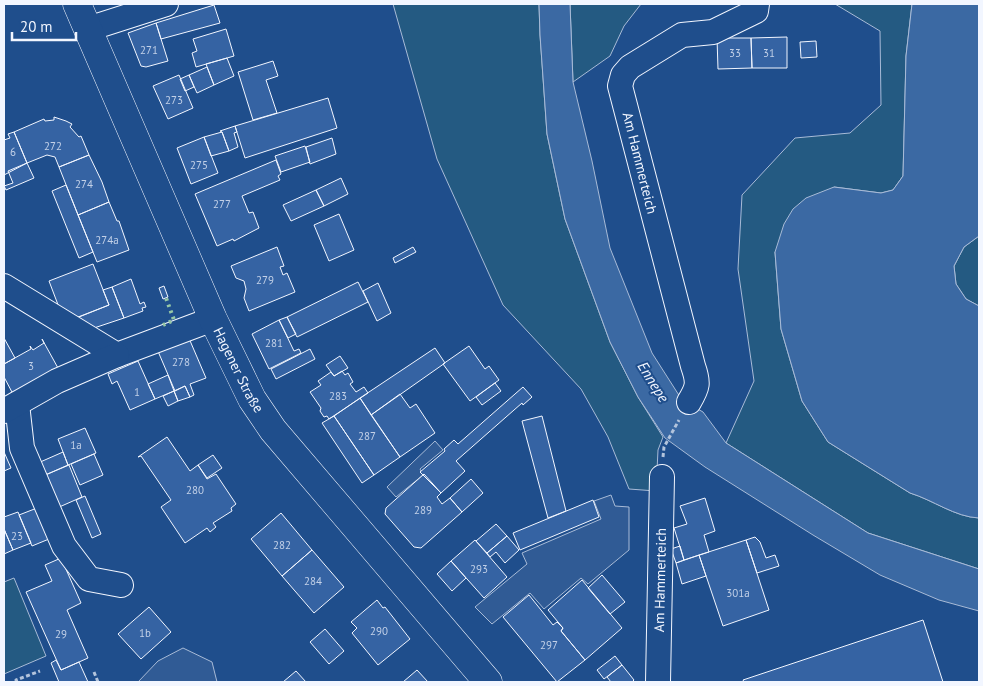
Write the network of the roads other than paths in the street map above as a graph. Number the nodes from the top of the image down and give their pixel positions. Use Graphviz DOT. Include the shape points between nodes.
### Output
graph roads {
  1 [pos="77,4"];
  2 [pos="166,4"];
  3 [pos="757,4"];
  4 [pos="88,29"];
  5 [pos="4,286"];
  6 [pos="212,319"];
  7 [pos="117,355"];
  8 [pos="690,402"];
  9 [pos="10,408"];
  10 [pos="662,477"];
  11 [pos="121,585"];
  12 [pos="488,682"];
  13 [pos="658,682"];
  1 -- 4 [label="main road, Hagener Straße"];
  2 -- 4 [label="street"];
  3 -- 8 [label="street, Am Hammerteich" via="756,10 713,32 682,35 630,67 620,86 697,378 696,391"];
  4 -- 6 [label="main road, Hagener Straße"];
  5 -- 7 [label="street"];
  6 -- 7 [label="street"];
  6 -- 12 [label="main road, Hagener Straße" via="252,399 273,430"];
  7 -- 9 [label="street" via="57,381"];
  9 -- 11 [label="street" via="22,448 64,546 89,579"];
  10 -- 13 [label="street, Am Hammerteich"];
}
